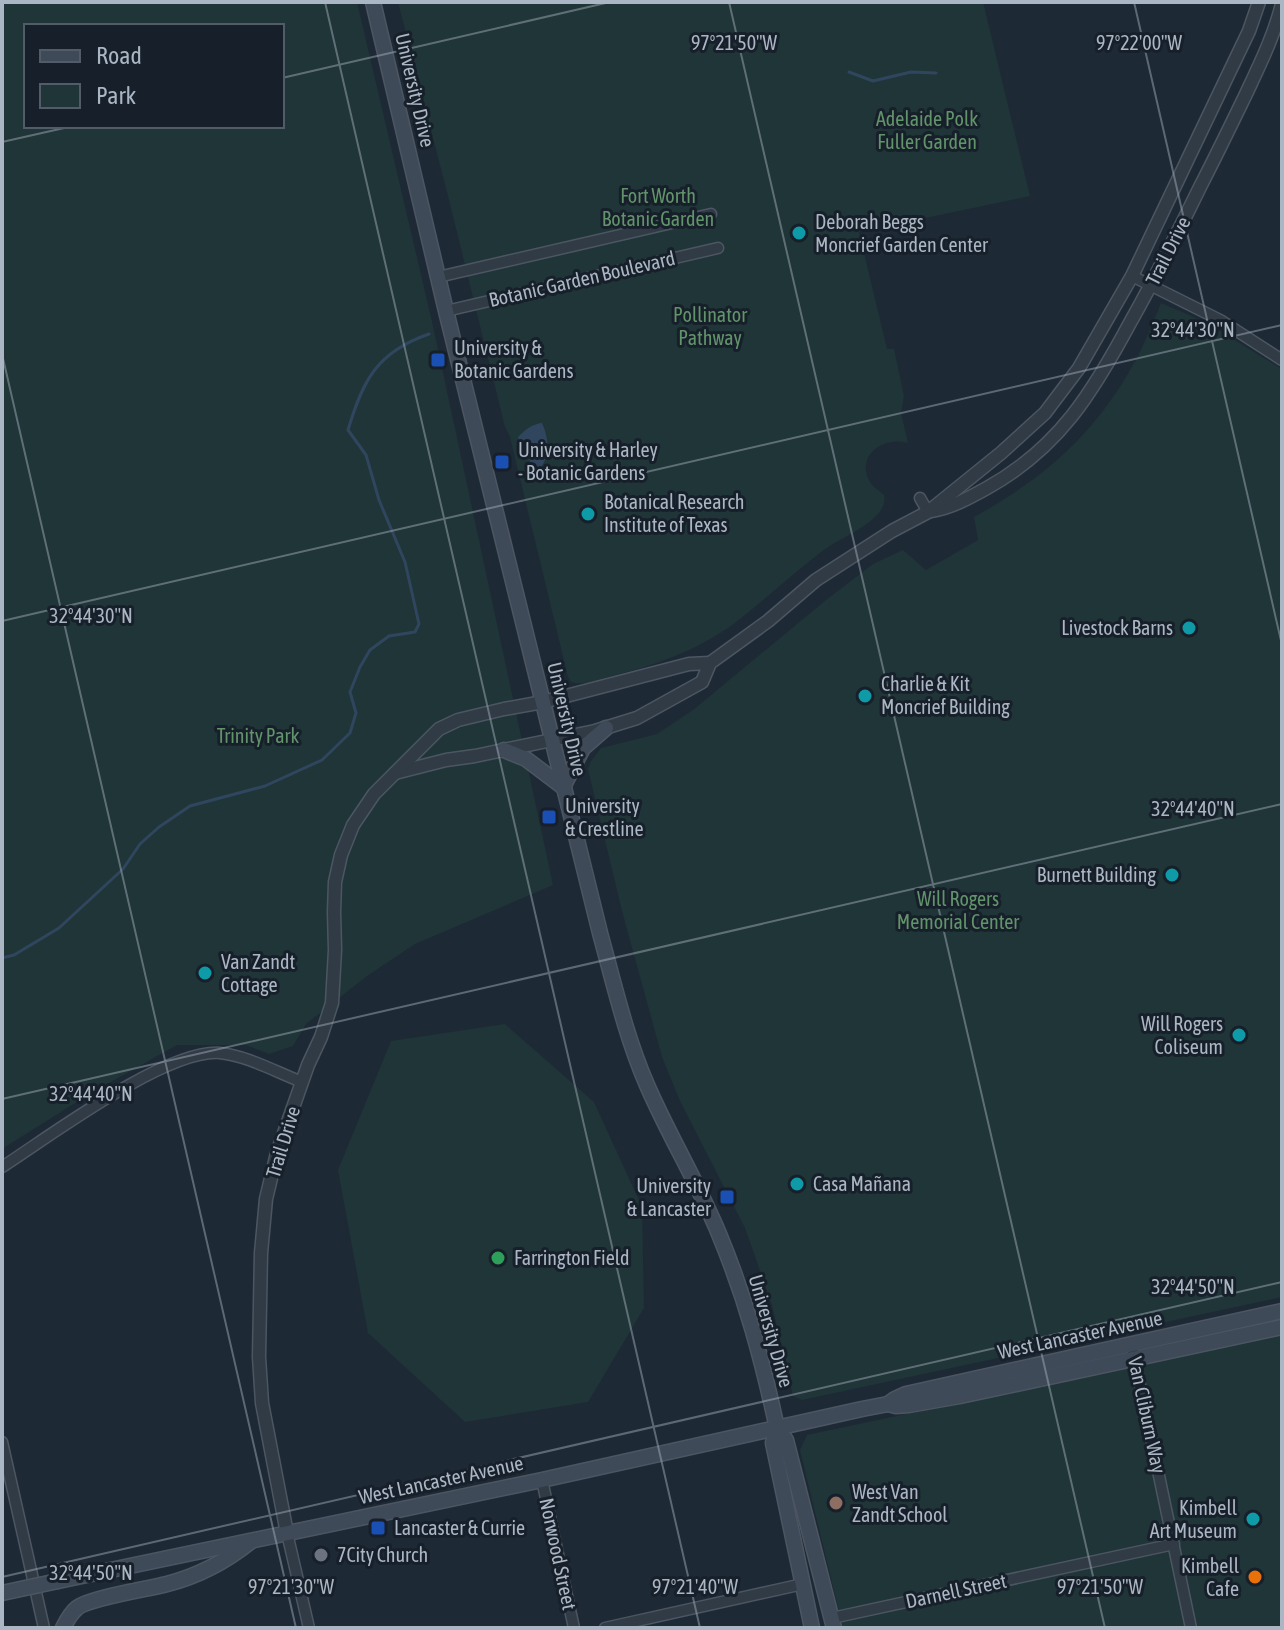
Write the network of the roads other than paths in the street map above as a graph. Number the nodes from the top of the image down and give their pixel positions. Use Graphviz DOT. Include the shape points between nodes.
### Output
graph roads {
  1 [pos="373,2"];
  2 [pos="1259,2"];
  3 [pos="1282,4"];
  4 [pos="711,214"];
  5 [pos="718,248"];
  6 [pos="1132,276"];
  7 [pos="438,277"];
  8 [pos="1151,285"];
  9 [pos="446,311"];
  10 [pos="1282,360"];
  11 [pos="920,498"];
  12 [pos="928,512"];
  13 [pos="710,663"];
  14 [pos="543,702"];
  15 [pos="606,728"];
  16 [pos="552,740"];
  17 [pos="504,750"];
  18 [pos="395,773"];
  19 [pos="563,787"];
  20 [pos="302,1082"];
  21 [pos="2,1167"];
  22 [pos="1282,1311"];
  23 [pos="1282,1327"];
  24 [pos="1133,1351"];
  25 [pos="777,1428"];
  26 [pos="2,1442"];
  27 [pos="542,1480"];
  28 [pos="287,1533"];
  29 [pos="252,1540"];
  30 [pos="1174,1544"];
  31 [pos="803,1584"];
  32 [pos="2,1593"];
  33 [pos="833,1623"];
  34 [pos="44,1628"];
  35 [pos="63,1628"];
  36 [pos="309,1628"];
  37 [pos="574,1628"];
  38 [pos="605,1628"];
  39 [pos="812,1628"];
  40 [pos="1191,1628"];
  1 -- 7 [label="main road, University Drive"];
  2 -- 6 [label="street, Trail Drive"];
  3 -- 8 [label="street, Trail Drive" via="1271,41"];
  4 -- 7 [label="street, Botanic Garden Boulevard"];
  5 -- 9 [label="street, Botanic Garden Boulevard"];
  6 -- 8 [label="street"];
  6 -- 12 [label="street, Trail Drive" via="1079,368 1045,413"];
  7 -- 9 [label="main road, University Drive"];
  8 -- 10 [label="street"];
  8 -- 12 [label="street, Trail Drive" via="1103,374 1047,444 1005,478"];
  9 -- 14 [label="main road, University Drive"];
  11 -- 12 [label="street"];
  12 -- 13 [label="street, Trail Drive" via="834,567"];
  13 -- 14 [label="street, Trail Drive"];
  13 -- 15 [label="street, Trail Drive" via="702,682 637,718"];
  14 -- 16 [label="main road, University Drive"];
  14 -- 18 [label="street, Trail Drive" via="439,729"];
  15 -- 16 [label="street, Trail Drive"];
  15 -- 19 [label="main road" via="583,748"];
  16 -- 17 [label="street, Trail Drive"];
  16 -- 19 [label="main road, University Drive"];
  17 -- 18 [label="street, Trail Drive"];
  17 -- 19 [label="main road" via="526,759"];
  18 -- 20 [label="street, Trail Drive" via="353,825 341,855 335,882 332,1003"];
  19 -- 25 [label="main road, University Drive" via="626,1030 745,1303"];
  20 -- 21 [label="street" via="222,1053 187,1058 127,1087"];
  20 -- 28 [label="street, Trail Drive" via="277,1153 261,1253 262,1403"];
  22 -- 24 [label="main road, West Lancaster Avenue"];
  23 -- 24 [label="main road, West Lancaster Avenue"];
  24 -- 25 [label="main road, West Lancaster Avenue" via="960,1396 888,1404"];
  24 -- 30 [label="street, Van Cliburn Way"];
  25 -- 27 [label="main road, West Lancaster Avenue"];
  25 -- 31 [label="main road, University Drive" via="773,1443"];
  25 -- 33 [label="main road, University Drive" via="786,1440"];
  26 -- 34 [label="street"];
  27 -- 28 [label="main road, West Lancaster Avenue"];
  27 -- 37 [label="street, Norwood Street"];
  28 -- 29 [label="main road, West Lancaster Avenue"];
  28 -- 36 [label="street"];
  29 -- 32 [label="main road, West Lancaster Avenue, bridge"];
  29 -- 35 [label="main road" via="230,1558 193,1575 78,1607"];
  30 -- 33 [label="street, Darnell Street"];
  30 -- 40 [label="street, Van Cliburn Way"];
  31 -- 33 [label="main road"];
  31 -- 38 [label="street"];
  31 -- 39 [label="main road, University Drive"];
}
